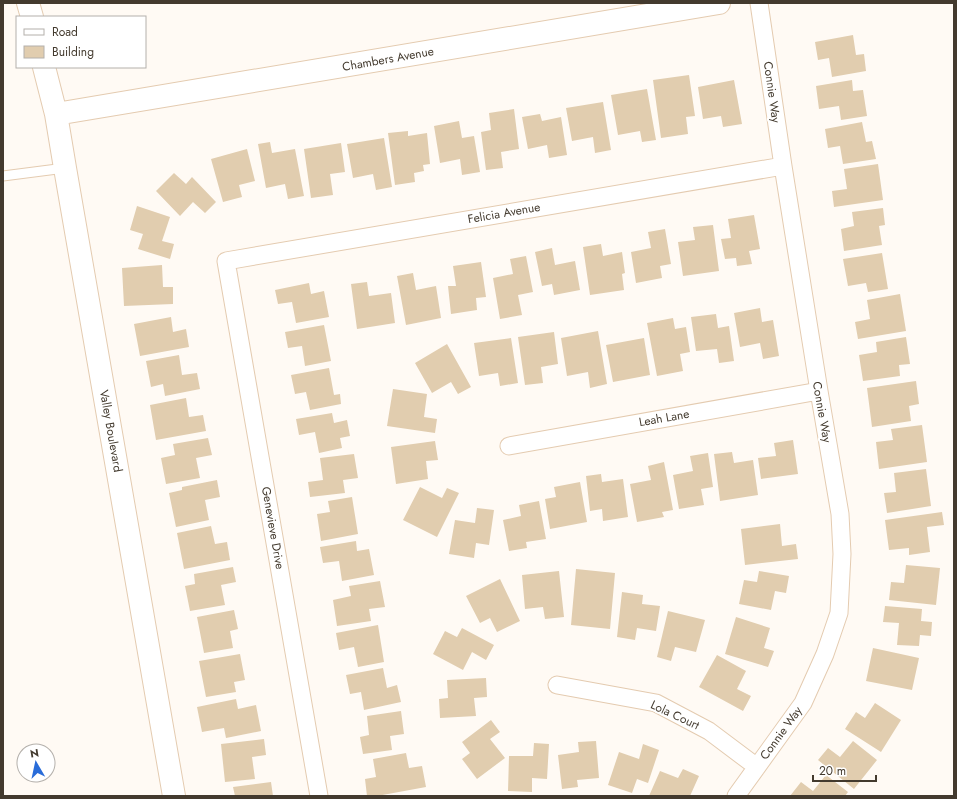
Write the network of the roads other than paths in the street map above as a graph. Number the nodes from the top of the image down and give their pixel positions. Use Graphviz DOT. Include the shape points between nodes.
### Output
graph roads {
  1 [pos="28,3"];
  2 [pos="720,3"];
  3 [pos="759,3"];
  4 [pos="32,16"];
  5 [pos="44,68"];
  6 [pos="56,114"];
  7 [pos="783,166"];
  8 [pos="65,168"];
  9 [pos="3,176"];
  10 [pos="226,261"];
  11 [pos="819,391"];
  12 [pos="509,446"];
  13 [pos="557,684"];
  14 [pos="757,767"];
  15 [pos="174,796"];
  16 [pos="320,796"];
  17 [pos="736,796"];
  1 -- 4 [label="street"];
  2 -- 6 [label="street, Chambers Avenue"];
  3 -- 7 [label="street, Connie Way"];
  5 -- 6 [label="street, Valley Boulevard"];
  6 -- 8 [label="street, Valley Boulevard"];
  7 -- 10 [label="street, Felicia Avenue"];
  7 -- 11 [label="street, Connie Way"];
  8 -- 9 [label="lane"];
  8 -- 15 [label="street, Valley Boulevard"];
  10 -- 16 [label="street, Genevieve Drive"];
  11 -- 12 [label="street, Leah Lane"];
  11 -- 14 [label="street, Connie Way" via="840,514 842,554 839,613 825,654 803,703"];
  13 -- 14 [label="street, Lola Court" via="656,703 709,731"];
  14 -- 17 [label="street, Connie Way"];
}
